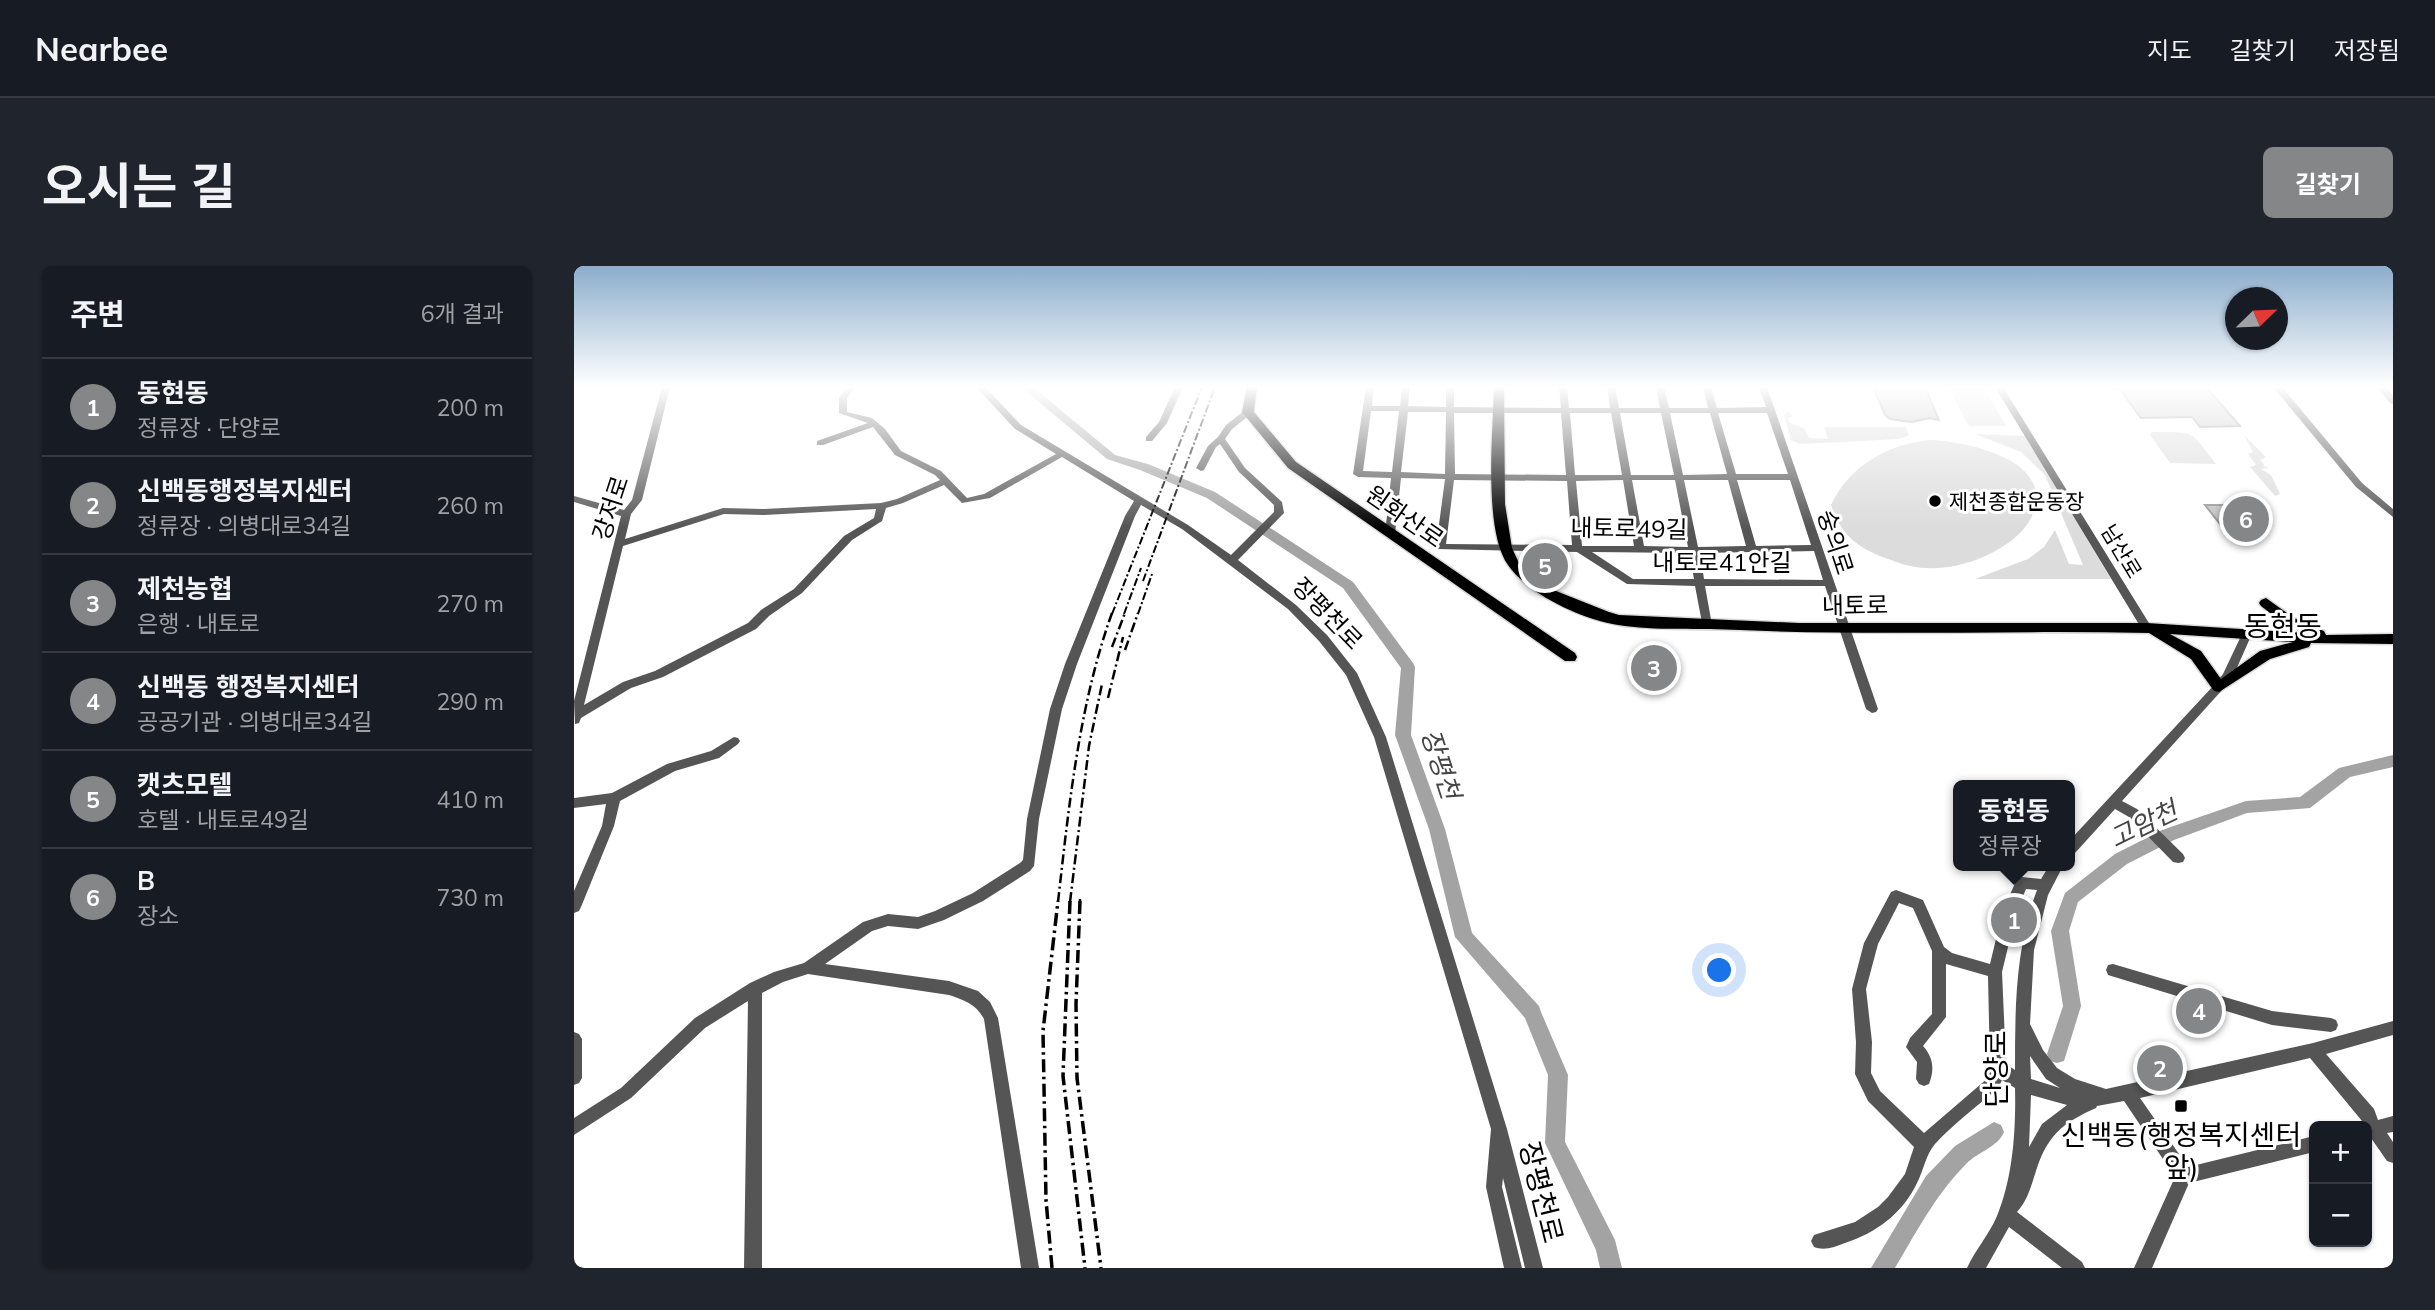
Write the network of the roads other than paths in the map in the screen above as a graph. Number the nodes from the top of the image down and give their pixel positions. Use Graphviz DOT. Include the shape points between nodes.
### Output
graph roads {
  1 [pos="654,434"];
  2 [pos="846,434"];
  3 [pos="882,434"];
  4 [pos="1029,434"];
  5 [pos="1154,434"];
  6 [pos="1225,434"];
  7 [pos="1266,434"];
  8 [pos="1363,434"];
  9 [pos="1401,434"];
  10 [pos="1449,434"];
  11 [pos="1499,434"];
  12 [pos="1567,434"];
  13 [pos="1619,434"];
  14 [pos="1670,434"];
  15 [pos="1720,434"];
  16 [pos="1778,434"];
  17 [pos="2028,434"];
  18 [pos="2316,434"];
  19 [pos="1149,439"];
  20 [pos="1222,439"];
  21 [pos="820,443"];
  22 [pos="1062,454"];
  23 [pos="1201,468"];
  24 [pos="1396,475"];
  25 [pos="1450,477"];
  26 [pos="1679,477"];
  27 [pos="1732,477"];
  28 [pos="1793,477"];
  29 [pos="1500,478"];
  30 [pos="1570,478"];
  31 [pos="1626,478"];
  32 [pos="945,481"];
  33 [pos="574,499"];
  34 [pos="1139,500"];
  35 [pos="881,506"];
  36 [pos="626,514"];
  37 [pos="2393,514"];
  38 [pos="1390,534"];
  39 [pos="619,544"];
  40 [pos="1577,547"];
  41 [pos="1639,548"];
  42 [pos="1816,548"];
  43 [pos="1506,549"];
  44 [pos="1752,549"];
  45 [pos="1695,550"];
  46 [pos="1236,557"];
  47 [pos="1698,583"];
  48 [pos="1828,583"];
  49 [pos="2266,603"];
  50 [pos="1707,625"];
  51 [pos="1843,627"];
  52 [pos="2147,628"];
  53 [pos="2246,635"];
  54 [pos="2393,639"];
  55 [pos="2334,640"];
  56 [pos="1570,657"];
  57 [pos="2220,687"];
  58 [pos="1872,709"];
  59 [pos="575,720"];
  60 [pos="734,741"];
  61 [pos="614,798"];
  62 [pos="2114,802"];
  63 [pos="574,803"];
  64 [pos="2075,844"];
  65 [pos="2177,856"];
  66 [pos="2053,871"];
  67 [pos="2044,885"];
  68 [pos="574,907"];
  69 [pos="1939,951"];
  70 [pos="808,968"];
  71 [pos="2113,971"];
  72 [pos="1994,972"];
  73 [pos="755,988"];
  74 [pos="2021,1021"];
  75 [pos="2331,1025"];
  76 [pos="2393,1028"];
  77 [pos="574,1039"];
  78 [pos="2313,1050"];
  79 [pos="1998,1068"];
  80 [pos="574,1078"];
  81 [pos="1924,1079"];
  82 [pos="2024,1085"];
  83 [pos="2127,1093"];
  84 [pos="2107,1096"];
  85 [pos="2369,1121"];
  86 [pos="2393,1124"];
  87 [pos="574,1127"];
  88 [pos="1499,1129"];
  89 [pos="2372,1129"];
  90 [pos="2372,1132"];
  91 [pos="1924,1144"];
  92 [pos="2309,1145"];
  93 [pos="2393,1155"];
  94 [pos="2184,1176"];
  95 [pos="2008,1211"];
  96 [pos="1820,1241"];
  97 [pos="753,1268"];
  98 [pos="1030,1268"];
  99 [pos="1513,1268"];
  100 [pos="1534,1268"];
  101 [pos="1976,1268"];
  102 [pos="2076,1268"];
  103 [pos="2144,1268"];
  1 -- 36 [label="street, 강저로" via="637,500"];
  2 -- 21 [label="street"];
  3 -- 32 [label="street" via="898,453"];
  4 -- 22 [label="street, 장평천로"];
  5 -- 19 [label="street"];
  6 -- 20 [label="street"];
  7 -- 38 [label="main road, 원화산로" via="1292,465"];
  8 -- 24 [label="street" via="1358,474"];
  9 -- 24 [label="street"];
  10 -- 25 [label="street"];
  11 -- 29 [label="main road, 내토로"];
  12 -- 30 [label="street"];
  13 -- 31 [label="street"];
  14 -- 26 [label="street"];
  15 -- 27 [label="street"];
  16 -- 28 [label="street, 숭의로"];
  17 -- 52 [label="street, 남산로"];
  18 -- 37 [label="street" via="2359,485"];
  20 -- 23 [label="street" via="1212,446"];
  20 -- 46 [label="street" via="1242,470 1279,504 1279,513"];
  22 -- 32 [label="street" via="974,500 963,499"];
  22 -- 34 [label="street, 장평천로"];
  24 -- 25 [label="street"];
  24 -- 38 [label="street"];
  25 -- 29 [label="street"];
  25 -- 43 [label="street, 내토로49길" via="1441,547"];
  26 -- 27 [label="street"];
  26 -- 31 [label="street"];
  26 -- 45 [label="street"];
  27 -- 28 [label="street"];
  27 -- 44 [label="street"];
  28 -- 42 [label="street, 숭의로"];
  29 -- 30 [label="street"];
  29 -- 43 [label="main road, 내토로" via="1500,528"];
  30 -- 31 [label="street"];
  30 -- 40 [label="street"];
  31 -- 41 [label="street"];
  32 -- 35 [label="street"];
  33 -- 36 [label="street"];
  34 -- 46 [label="street, 장평천로"];
  34 -- 70 [label="street" via="1056,709 1033,819 1031,855 1025,867 967,904 928,921 888,920 869,926"];
  35 -- 39 [label="street" via="723,511"];
  35 -- 59 [label="street" via="879,519 848,538 798,591 752,626 659,674 627,685"];
  36 -- 39 [label="street, 강저로"];
  38 -- 56 [label="main road, 원화산로"];
  39 -- 59 [label="street, 강저로"];
  40 -- 41 [label="street, 내토로49길"];
  40 -- 43 [label="street, 내토로49길"];
  40 -- 47 [label="street, 내토로41안길" via="1631,582"];
  41 -- 45 [label="street, 내토로49길"];
  42 -- 44 [label="street, 내토로49길"];
  42 -- 48 [label="street, 숭의로"];
  43 -- 50 [label="main road, 내토로" via="1510,560 1537,586 1591,612 1642,623"];
  44 -- 45 [label="street, 내토로49길"];
  45 -- 47 [label="street"];
  46 -- 88 [label="street, 장평천로" via="1323,638 1351,673 1380,737"];
  47 -- 48 [label="street, 내토로41안길"];
  47 -- 50 [label="street"];
  48 -- 51 [label="street, 숭의로"];
  49 -- 55 [label="main road" via="2289,621"];
  50 -- 51 [label="main road, 내토로"];
  51 -- 52 [label="main road, 내토로"];
  51 -- 58 [label="street, 숭의로"];
  52 -- 53 [label="main road, 내토로"];
  52 -- 57 [label="main road" via="2196,655"];
  53 -- 55 [label="main road, 내토로"];
  53 -- 57 [label="street"];
  54 -- 55 [label="main road, 내토로"];
  55 -- 57 [label="main road" via="2265,655"];
  57 -- 62 [label="street"];
  60 -- 61 [label="street" via="715,755 671,767"];
  61 -- 63 [label="street"];
  61 -- 68 [label="street" via="608,826"];
  62 -- 64 [label="street"];
  62 -- 65 [label="street"];
  66 -- 67 [label="street, 단양로"];
  67 -- 72 [label="street" via="2022,883"];
  67 -- 74 [label="street, 단양로" via="2028,939"];
  69 -- 72 [label="street"];
  69 -- 81 [label="street" via="1939,1017 1914,1047 1925,1059"];
  69 -- 91 [label="street" via="1918,904 1896,896 1871,943 1859,989 1863,1074 1874,1096"];
  70 -- 73 [label="street"];
  70 -- 98 [label="street" via="949,988 973,996 985,1007 991,1018"];
  71 -- 75 [label="street" via="2272,1018"];
  72 -- 79 [label="street"];
  73 -- 87 [label="street" via="700,1023 626,1093"];
  73 -- 97 [label="street"];
  74 -- 82 [label="street, 단양로"];
  74 -- 84 [label="street" via="2058,1081"];
  76 -- 78 [label="street"];
  77 -- 80 [label="street"];
  78 -- 83 [label="street"];
  78 -- 85 [label="street"];
  79 -- 82 [label="street"];
  79 -- 91 [label="street" via="1994,1082"];
  82 -- 84 [label="street" via="2079,1101"];
  82 -- 95 [label="street, 단양로" via="2018,1167"];
  83 -- 84 [label="street"];
  83 -- 94 [label="street"];
  84 -- 95 [label="street" via="2050,1124 2041,1136 2020,1199"];
  86 -- 89 [label="street"];
  88 -- 99 [label="street, 장평천로" via="1494,1187"];
  88 -- 100 [label="street, 장평천로"];
  90 -- 93 [label="street"];
  91 -- 96 [label="street" via="1910,1181 1878,1219 1849,1234"];
  92 -- 94 [label="street"];
  94 -- 103 [label="street"];
  95 -- 101 [label="street, 단양로"];
  95 -- 102 [label="street"];
}
